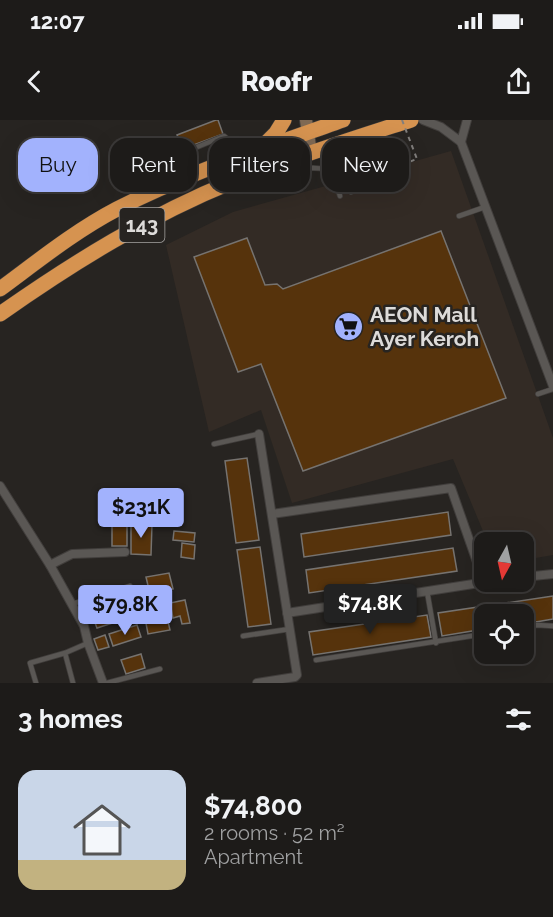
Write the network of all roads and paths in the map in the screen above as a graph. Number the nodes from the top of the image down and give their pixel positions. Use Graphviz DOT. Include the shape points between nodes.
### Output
graph roads {
  1 [pos="284,120"];
  2 [pos="343,120"];
  3 [pos="402,120"];
  4 [pos="411,120"];
  5 [pos="423,120"];
  6 [pos="466,120"];
  7 [pos="307,126"];
  8 [pos="270,138"];
  9 [pos="283,138"];
  10 [pos="355,138"];
  11 [pos="409,138"];
  12 [pos="409,138"];
  13 [pos="461,142"];
  14 [pos="322,149"];
  15 [pos="311,153"];
  16 [pos="409,162"];
  17 [pos="310,169"];
  18 [pos="155,192"];
  19 [pos="209,192"];
  20 [pos="340,196"];
  21 [pos="486,207"];
  22 [pos="459,216"];
  23 [pos="0,289"];
  24 [pos="0,314"];
  25 [pos="553,387"];
  26 [pos="538,394"];
  27 [pos="259,435"];
  28 [pos="214,444"];
  29 [pos="0,486"];
  30 [pos="272,514"];
  31 [pos="124,552"];
  32 [pos="474,552"];
  33 [pos="50,565"];
  34 [pos="553,574"];
  35 [pos="534,577"];
  36 [pos="474,584"];
  37 [pos="130,586"];
  38 [pos="427,591"];
  39 [pos="72,604"];
  40 [pos="287,612"];
  41 [pos="534,625"];
  42 [pos="553,626"];
  43 [pos="290,629"];
  44 [pos="243,636"];
  45 [pos="474,636"];
  46 [pos="88,643"];
  47 [pos="436,643"];
  48 [pos="64,653"];
  49 [pos="315,660"];
  50 [pos="160,669"];
  51 [pos="36,683"];
  52 [pos="73,683"];
  53 [pos="105,683"];
  54 [pos="257,683"];
  1 -- 8 [label="highway"];
  2 -- 7 [label="highway, 143"];
  3 -- 11 [label="path, bridge"];
  4 -- 10 [label="highway, 143"];
  5 -- 13 [label="street"];
  6 -- 13 [label="street"];
  7 -- 9 [label="highway, 143"];
  7 -- 15 [label="street"];
  12 -- 16 [label="path, bridge" via="417,159"];
  13 -- 21 [label="street"];
  14 -- 15 [label="highway, 143"];
  17 -- 20 [label="lane" via="332,174"];
  18 -- 23 [label="highway, 143" via="66,240"];
  19 -- 24 [label="highway, 143" via="96,250"];
  21 -- 22 [label="lane"];
  21 -- 25 [label="street"];
  25 -- 26 [label="lane"];
  27 -- 28 [label="lane"];
  27 -- 30 [label="street"];
  29 -- 33 [label="street"];
  30 -- 32 [label="street" via="451,488"];
  30 -- 40 [label="street"];
  31 -- 33 [label="street" via="72,554"];
  33 -- 39 [label="street"];
  34 -- 35 [label="street"];
  36 -- 38 [label="street"];
  37 -- 39 [label="lane"];
  38 -- 40 [label="street"];
  38 -- 47 [label="lane"];
  39 -- 46 [label="street"];
  40 -- 43 [label="street"];
  41 -- 42 [label="lane"];
  43 -- 44 [label="lane"];
  43 -- 54 [label="street" via="297,675"];
  45 -- 47 [label="lane"];
  46 -- 48 [label="lane"];
  46 -- 53 [label="street"];
  47 -- 49 [label="lane"];
  48 -- 51 [label="lane" via="30,663"];
  48 -- 52 [label="lane"];
  50 -- 53 [label="lane"];
}
